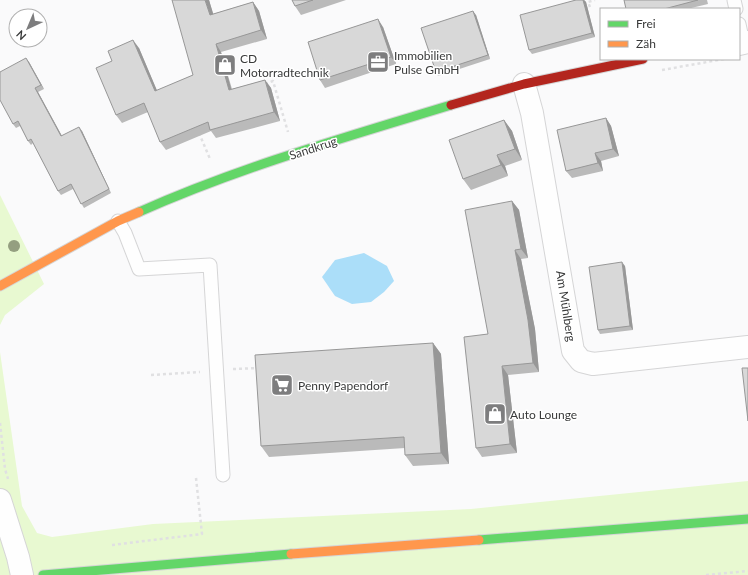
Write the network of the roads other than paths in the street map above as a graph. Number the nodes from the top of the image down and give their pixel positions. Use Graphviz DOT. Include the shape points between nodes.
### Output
graph roads {
  1 [pos="638,60"];
  2 [pos="524,84"];
  3 [pos="118,221"];
  4 [pos="0,286"];
  5 [pos="748,347"];
  6 [pos="223,475"];
  7 [pos="0,500"];
  8 [pos="748,519"];
  9 [pos="22,575"];
  10 [pos="43,575"];
  1 -- 2 [label="main road, Sandkrug"];
  2 -- 3 [label="main road, Sandkrug" via="296,153 179,194"];
  2 -- 5 [label="street, Am Mühlberg" via="532,113 574,351 581,360 593,364"];
  3 -- 4 [label="main road, Sandkrug"];
  3 -- 6 [label="lane" via="139,269 210,265"];
  7 -- 9 [label="street"];
  8 -- 10 [label="main road" via="241,557"];
}
